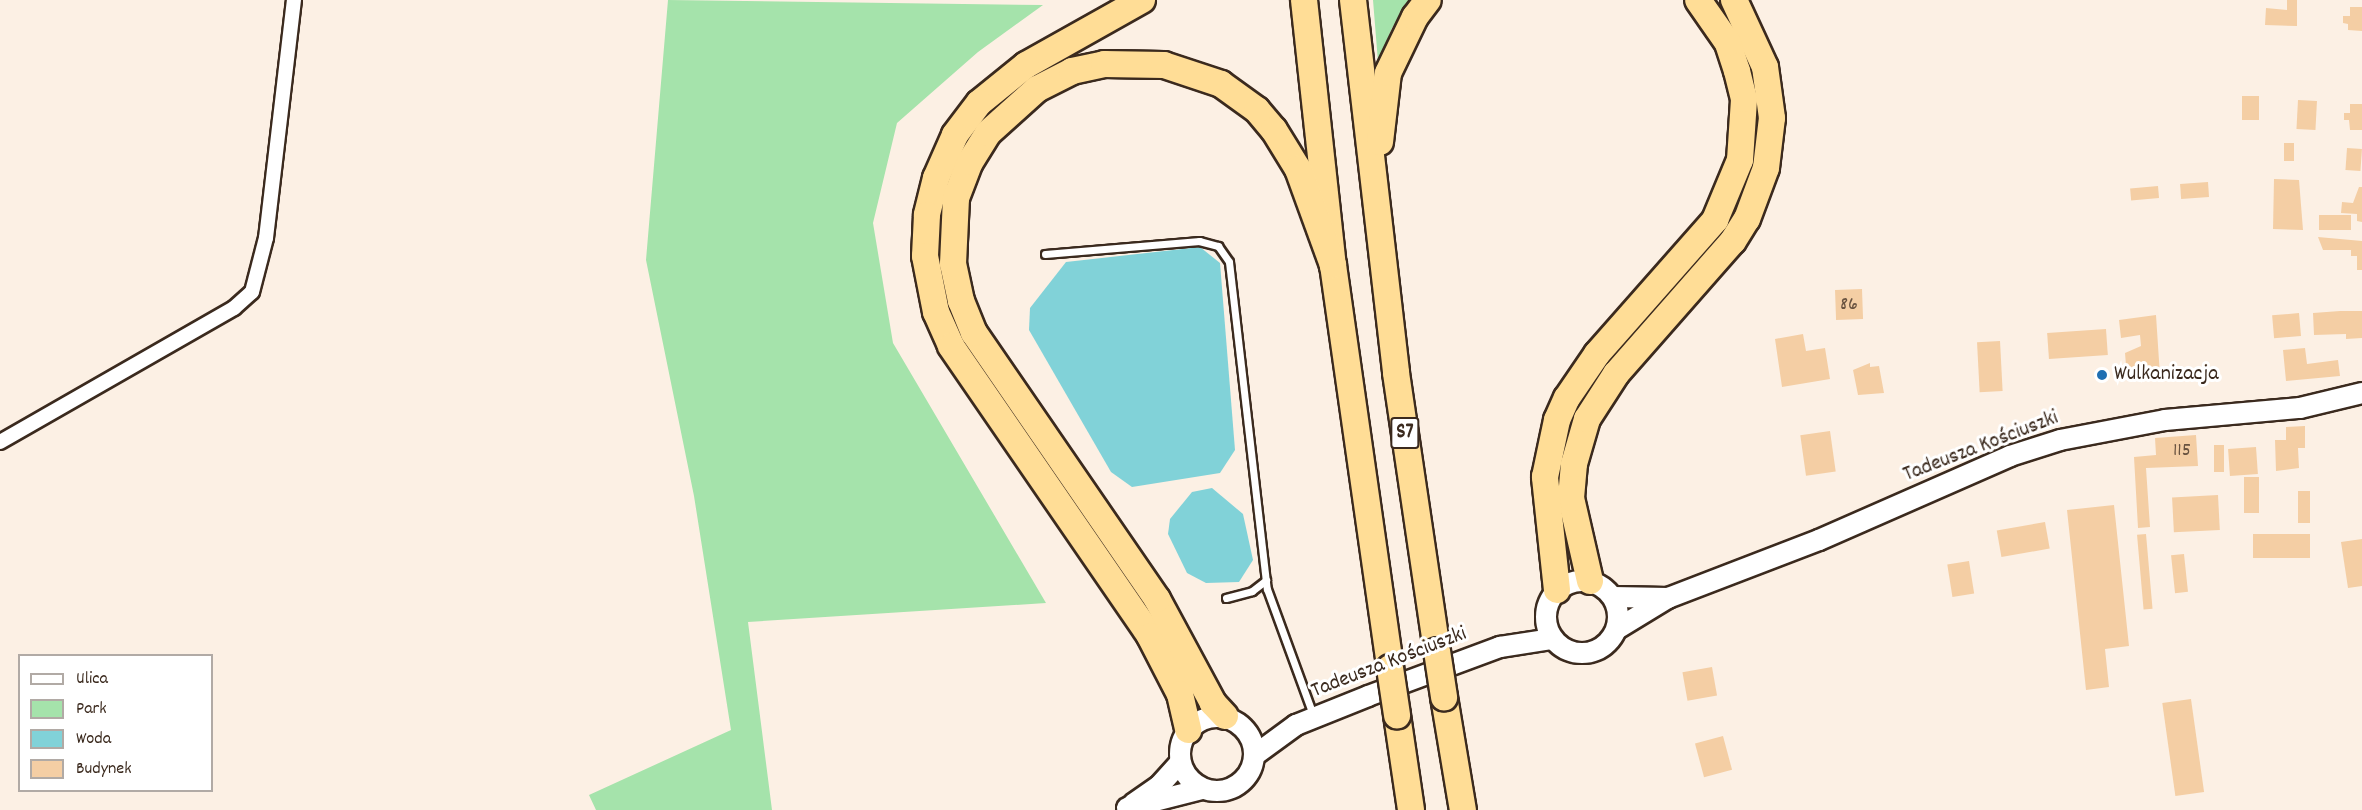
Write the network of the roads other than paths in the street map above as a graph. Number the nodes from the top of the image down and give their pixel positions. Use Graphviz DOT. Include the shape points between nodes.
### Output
graph roads {
  1 [pos="294,0"];
  2 [pos="1142,0"];
  3 [pos="1304,0"];
  4 [pos="1353,0"];
  5 [pos="1428,0"];
  6 [pos="1698,0"];
  7 [pos="1734,0"];
  8 [pos="1376,214"];
  9 [pos="1046,254"];
  10 [pos="1333,265"];
  11 [pos="2362,393"];
  12 [pos="0,442"];
  13 [pos="1266,579"];
  14 [pos="1590,581"];
  15 [pos="1557,590"];
  16 [pos="1613,597"];
  17 [pos="1226,598"];
  18 [pos="1668,598"];
  19 [pos="1617,628"];
  20 [pos="1549,630"];
  21 [pos="1314,717"];
  22 [pos="1235,722"];
  23 [pos="1296,725"];
  24 [pos="1188,730"];
  25 [pos="1255,755"];
  26 [pos="1180,763"];
  27 [pos="1202,789"];
  28 [pos="1125,809"];
  29 [pos="1412,810"];
  30 [pos="1463,810"];
  1 -- 12 [label="street" via="266,238 252,292 234,308"];
  2 -- 24 [label="highway" via="1026,64 979,103 955,135 936,178 927,214 925,256 933,303 951,346 1150,636 1180,694"];
  3 -- 10 [label="highway, S7"];
  4 -- 8 [label="highway, S7"];
  5 -- 8 [label="highway" via="1414,17 1388,74 1381,118"];
  6 -- 15 [label="highway" via="1728,43 1737,70 1744,99 1740,160 1715,220 1597,354 1557,420 1545,477"];
  7 -- 14 [label="highway" via="1765,67 1772,118 1766,168 1747,219 1733,241 1616,374 1587,419 1574,464 1571,498"];
  8 -- 30 [label="highway, S7, bridge"];
  9 -- 13 [label="lane" via="1199,241 1218,246 1229,262"];
  10 -- 22 [label="highway" via="1298,169 1274,130 1257,110 1221,84 1164,64 1096,65 1072,71 1037,90 988,132 970,162 956,198 952,264 974,333 1157,599 1213,703"];
  10 -- 29 [label="highway, S7, bridge"];
  11 -- 18 [label="street, Tadeusza Kościuszki" via="2300,408 2165,420 2060,440"];
  13 -- 17 [label="lane" via="1252,591"];
  13 -- 21 [label="lane" via="1278,625"];
  14 -- 15 [label="street" via="1569,583"];
  14 -- 16 [label="street"];
  15 -- 20 [label="street" via="1548,604"];
  16 -- 18 [label="street, Tadeusza Kościuszki"];
  16 -- 19 [label="street"];
  18 -- 19 [label="street, Tadeusza Kościuszki"];
  19 -- 20 [label="street" via="1605,645 1588,653 1569,651"];
  20 -- 21 [label="street, Tadeusza Kościuszki"];
  21 -- 23 [label="street, Tadeusza Kościuszki"];
  22 -- 23 [label="street, Tadeusza Kościuszki"];
  22 -- 24 [label="street" via="1200,721"];
  22 -- 25 [label="street"];
  23 -- 25 [label="street, Tadeusza Kościuszki"];
  24 -- 26 [label="street"];
  25 -- 27 [label="street" via="1248,775 1233,788"];
  26 -- 27 [label="street" via="1185,775"];
  26 -- 28 [label="street" via="1159,786"];
  27 -- 28 [label="street"];
}
